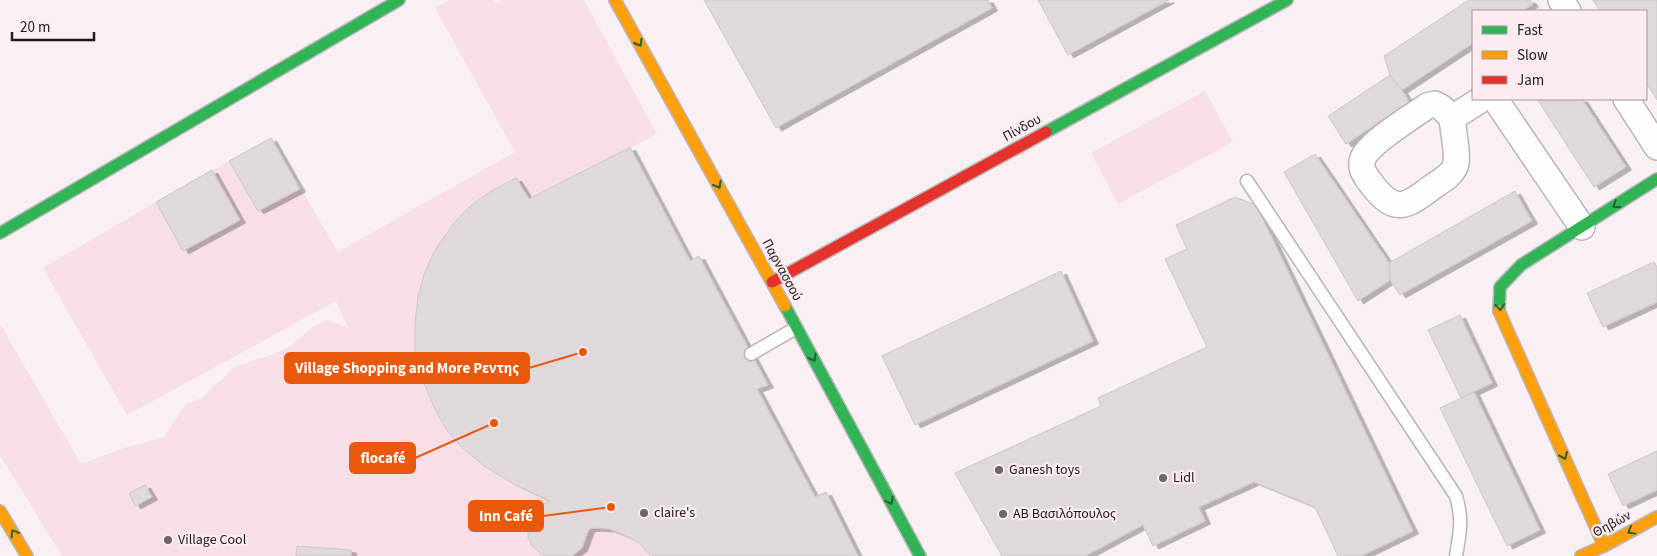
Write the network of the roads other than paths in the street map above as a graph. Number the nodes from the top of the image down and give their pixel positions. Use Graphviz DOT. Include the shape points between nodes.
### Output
graph roads {
  1 [pos="399,0"];
  2 [pos="615,0"];
  3 [pos="1287,0"];
  4 [pos="1480,100"];
  5 [pos="1496,100"];
  6 [pos="1627,100"];
  7 [pos="1452,118"];
  8 [pos="1657,147"];
  9 [pos="1657,179"];
  10 [pos="1247,181"];
  11 [pos="1582,227"];
  12 [pos="0,233"];
  13 [pos="772,282"];
  14 [pos="796,328"];
  15 [pos="751,354"];
  16 [pos="0,511"];
  17 [pos="1657,516"];
  18 [pos="1604,546"];
  19 [pos="27,556"];
  20 [pos="920,556"];
  21 [pos="1456,556"];
  22 [pos="1581,556"];
  1 -- 12 [label="street"];
  2 -- 13 [label="street, Παρνασσού, one-way"];
  3 -- 13 [label="street, Πίνδου"];
  4 -- 7 [label="street"];
  5 -- 11 [label="street"];
  6 -- 8 [label="street"];
  9 -- 11 [label="street, one-way"];
  10 -- 21 [label="lane" via="1456,496 1462,522"];
  11 -- 18 [label="street, one-way" via="1521,265 1500,287 1499,311"];
  13 -- 14 [label="street, Παρνασσού"];
  14 -- 15 [label="lane"];
  14 -- 20 [label="street, Παρνασσού, one-way"];
  19 -- 16 [label="street, one-way"];
  17 -- 18 [label="street, Θηβών, one-way"];
  18 -- 22 [label="street, Θηβών"];
}
